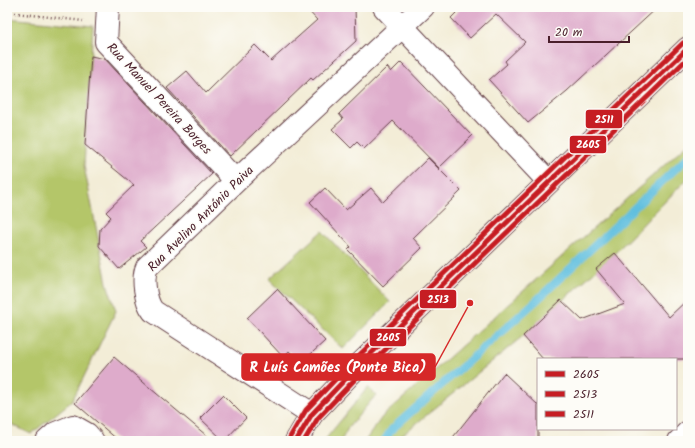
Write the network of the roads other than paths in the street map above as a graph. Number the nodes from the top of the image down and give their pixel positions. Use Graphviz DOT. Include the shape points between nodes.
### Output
graph roads {
  1 [pos="384,7"];
  2 [pos="423,7"];
  3 [pos="108,15"];
  4 [pos="402,27"];
  5 [pos="688,48"];
  6 [pos="236,181"];
  7 [pos="548,181"];
  8 [pos="312,414"];
  9 [pos="688,432"];
  10 [pos="47,441"];
  11 [pos="93,441"];
  12 [pos="296,441"];
  13 [pos="679,441"];
  1 -- 4 [label="street"];
  2 -- 4 [label="street, Rua Avelino António Paiva"];
  3 -- 6 [label="street, Rua Manuel Pereira Borges" via="106,42"];
  4 -- 6 [label="street, Rua Avelino António Paiva"];
  4 -- 7 [label="street"];
  5 -- 7 [label="street"];
  6 -- 8 [label="street, Rua Avelino António Paiva" via="147,267 144,273 148,305 153,311"];
  7 -- 8 [label="street"];
  8 -- 12 [label="street"];
  9 -- 13 [label="street"];
  10 -- 11 [label="street" via="56,432 74,426"];
}
